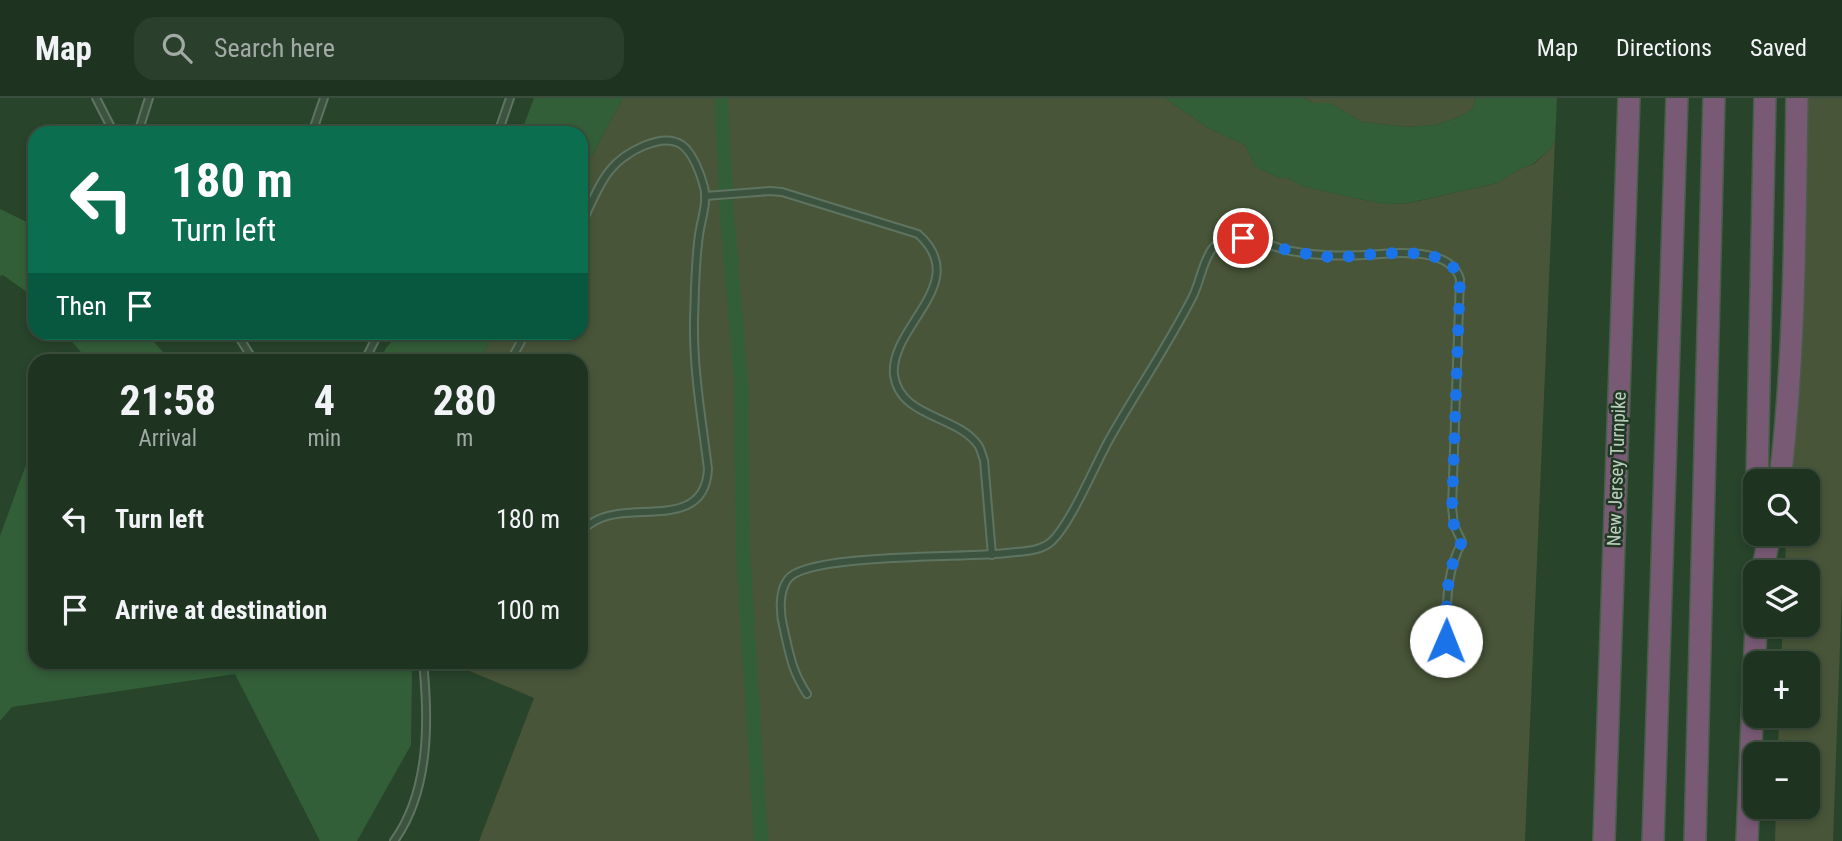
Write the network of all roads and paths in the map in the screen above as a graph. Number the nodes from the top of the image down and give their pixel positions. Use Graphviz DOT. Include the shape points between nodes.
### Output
graph roads {
  1 [pos="96,98"];
  2 [pos="149,98"];
  3 [pos="324,98"];
  4 [pos="510,98"];
  5 [pos="1629,98"];
  6 [pos="1677,98"];
  7 [pos="1714,98"];
  8 [pos="1765,98"];
  9 [pos="1797,98"];
  10 [pos="110,126"];
  11 [pos="140,126"];
  12 [pos="314,126"];
  13 [pos="500,126"];
  14 [pos="705,196"];
  15 [pos="588,211"];
  16 [pos="1758,469"];
  17 [pos="1781,469"];
  18 [pos="588,526"];
  19 [pos="992,555"];
  20 [pos="1756,637"];
  21 [pos="1446,641"];
  22 [pos="423,669"];
  23 [pos="807,694"];
  24 [pos="394,841"];
  25 [pos="1604,841"];
  26 [pos="1653,841"];
  27 [pos="1695,841"];
  28 [pos="1747,841"];
  1 -- 10 [label="lane"];
  2 -- 11 [label="lane"];
  3 -- 12 [label="lane"];
  4 -- 13 [label="lane"];
  5 -- 25 [label="highway, New Jersey Turnpike"];
  6 -- 26 [label="highway"];
  7 -- 27 [label="highway"];
  8 -- 16 [label="highway"];
  9 -- 17 [label="highway" via="1792,358"];
  14 -- 15 [label="lane" via="697,167 683,145 665,141 636,148 612,168"];
  14 -- 18 [label="lane" via="698,236 694,346 708,469 705,487 686,506 613,514"];
  14 -- 19 [label="lane" via="782,192 918,234 929,244 936,269 934,288 900,347 894,374 908,401 962,430 978,445 984,460"];
  19 -- 21 [label="lane" via="1038,549 1056,536 1193,297 1218,243 1236,237 1331,257 1422,255 1451,264 1460,279 1452,507 1462,542 1452,561 1448,585"];
  19 -- 23 [label="lane" via="842,562 803,569 789,577 780,616 795,675"];
  20 -- 28 [label="highway"];
  22 -- 24 [label="lane" via="422,774 415,804"];
}
